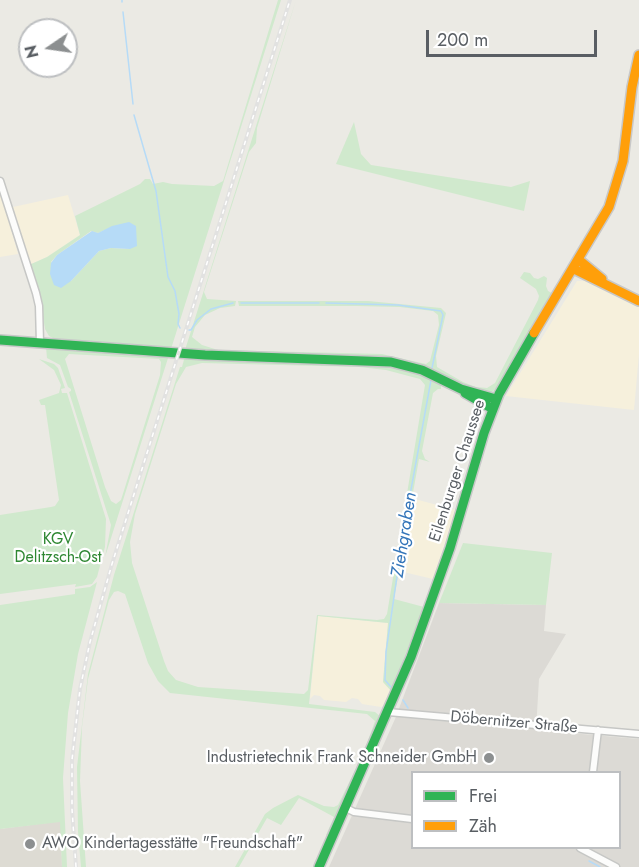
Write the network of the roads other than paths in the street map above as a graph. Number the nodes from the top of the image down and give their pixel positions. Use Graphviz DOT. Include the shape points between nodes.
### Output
graph roads {
  1 [pos="639,55"];
  2 [pos="0,181"];
  3 [pos="576,265"];
  4 [pos="639,301"];
  5 [pos="0,340"];
  6 [pos="40,343"];
  7 [pos="495,404"];
  8 [pos="388,712"];
  9 [pos="598,730"];
  10 [pos="639,734"];
  11 [pos="593,771"];
  12 [pos="346,808"];
  13 [pos="411,819"];
  14 [pos="582,849"];
  15 [pos="319,867"];
  16 [pos="616,867"];
  1 -- 3 [label="main road, Eilenburger Chaussee" via="617,184 609,207"];
  2 -- 6 [label="street" via="36,293"];
  3 -- 4 [label="main road"];
  3 -- 7 [label="main road, Eilenburger Chaussee" via="511,370"];
  5 -- 6 [label="main road"];
  6 -- 7 [label="main road" via="205,355 384,361 422,370 466,394"];
  7 -- 8 [label="main road, Eilenburger Chaussee" via="450,548"];
  8 -- 9 [label="street, Döbernitzer Straße"];
  8 -- 12 [label="main road, Eilenburger Chaussee"];
  9 -- 10 [label="street, Döbernitzer Straße"];
  9 -- 11 [label="street"];
  12 -- 13 [label="street"];
  12 -- 15 [label="main road, Eilenburger Chaussee"];
  14 -- 16 [label="street"];
}
